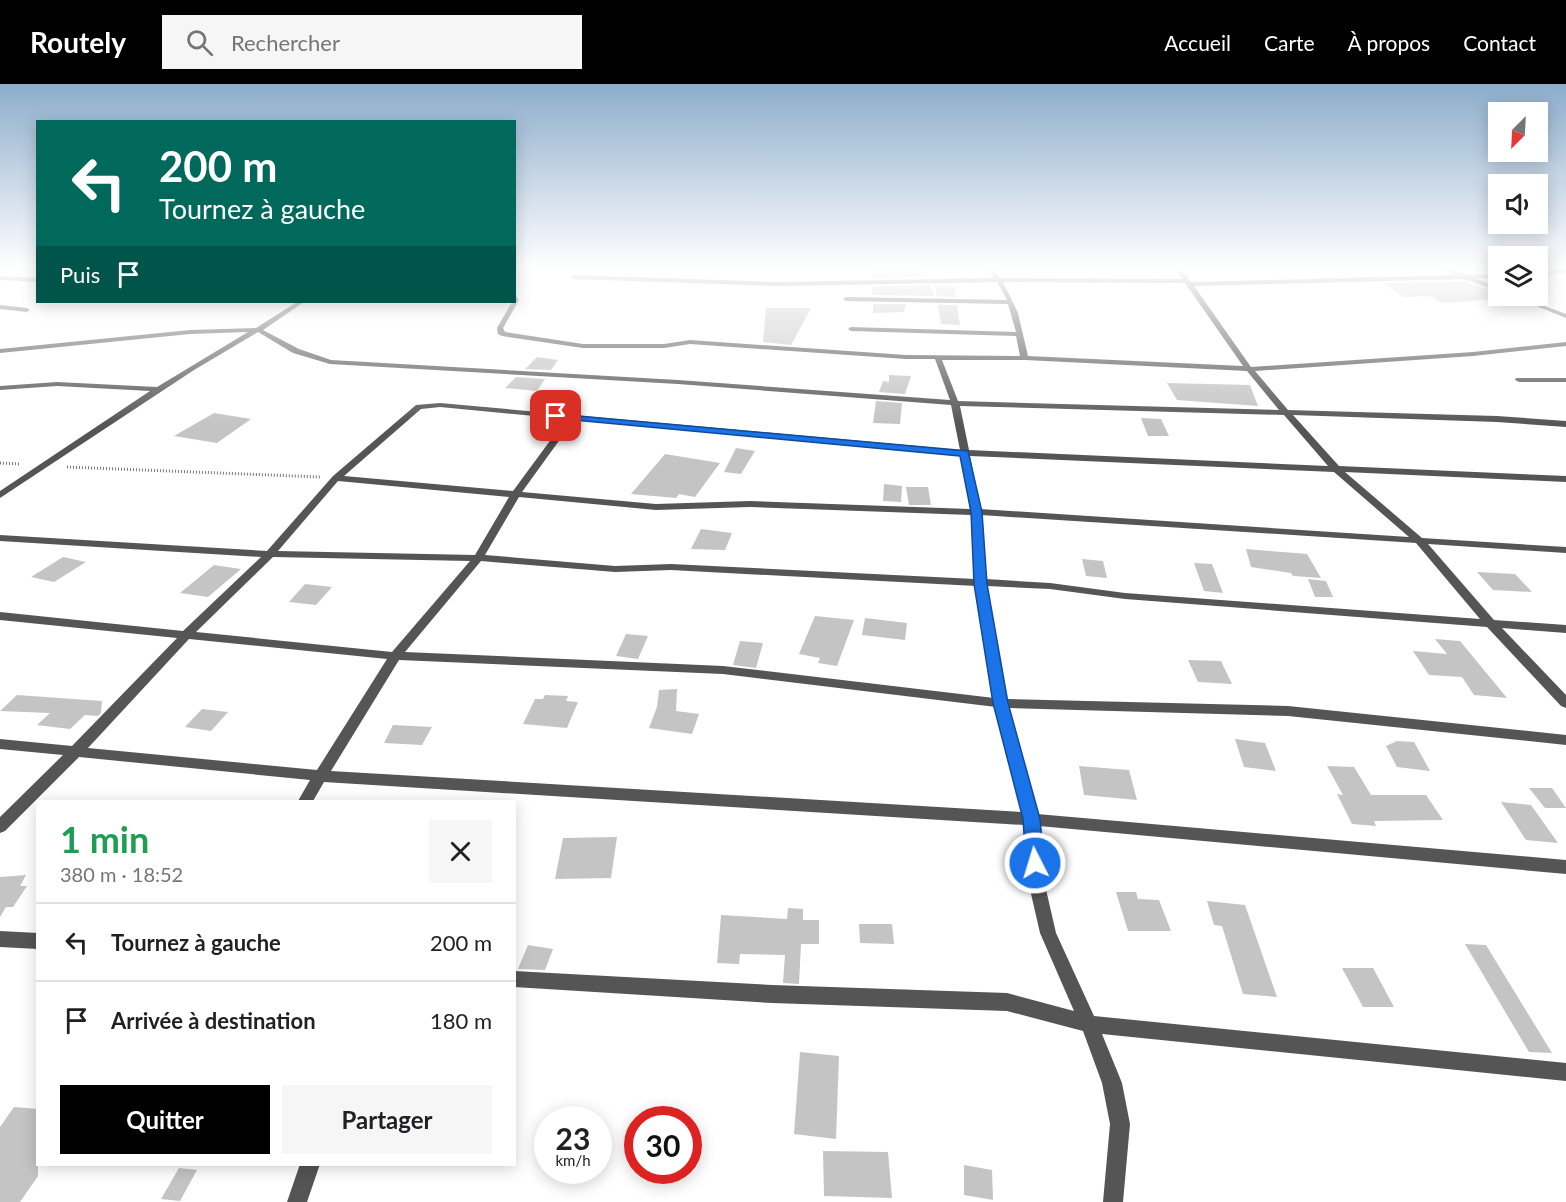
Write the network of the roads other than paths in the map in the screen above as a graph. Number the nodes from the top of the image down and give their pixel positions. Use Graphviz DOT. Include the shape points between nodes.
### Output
graph roads {
  1 [pos="274,320"];
  2 [pos="506,320"];
  3 [pos="1016,320"];
  4 [pos="1214,320"];
  5 [pos="851,329"];
  6 [pos="259,330"];
  7 [pos="1019,334"];
  8 [pos="1566,344"];
  9 [pos="0,351"];
  10 [pos="938,358"];
  11 [pos="1025,358"];
  12 [pos="1249,369"];
  13 [pos="1519,380"];
  14 [pos="1566,380"];
  15 [pos="0,388"];
  16 [pos="158,389"];
  17 [pos="955,403"];
  18 [pos="1287,415"];
  19 [pos="572,417"];
  20 [pos="1566,424"];
  21 [pos="965,453"];
  22 [pos="1335,468"];
  23 [pos="336,478"];
  24 [pos="1566,479"];
  25 [pos="517,492"];
  26 [pos="0,495"];
  27 [pos="976,512"];
  28 [pos="0,538"];
  29 [pos="1421,542"];
  30 [pos="1566,550"];
  31 [pos="270,554"];
  32 [pos="478,558"];
  33 [pos="981,584"];
  34 [pos="0,616"];
  35 [pos="1494,624"];
  36 [pos="1566,629"];
  37 [pos="186,635"];
  38 [pos="395,656"];
  39 [pos="1001,703"];
  40 [pos="1566,703"];
  41 [pos="1566,740"];
  42 [pos="0,744"];
  43 [pos="76,751"];
  44 [pos="322,776"];
  45 [pos="306,800"];
  46 [pos="1031,819"];
  47 [pos="0,827"];
  48 [pos="1566,867"];
  49 [pos="0,939"];
  50 [pos="36,941"];
  51 [pos="516,979"];
  52 [pos="1089,1024"];
  53 [pos="1566,1072"];
  54 [pos="309,1166"];
  55 [pos="297,1202"];
  56 [pos="1113,1202"];
  1 -- 6 [label="street"];
  2 -- 10 [label="street" via="500,332 535,341 583,346 664,346 690,342"];
  3 -- 7 [label="street"];
  4 -- 12 [label="street"];
  5 -- 7 [label="street"];
  6 -- 9 [label="street" via="190,332"];
  6 -- 16 [label="street"];
  6 -- 17 [label="street" via="296,351 330,362"];
  7 -- 11 [label="street" via="1018,343"];
  8 -- 12 [label="street"];
  10 -- 11 [label="street"];
  10 -- 17 [label="street"];
  11 -- 12 [label="street"];
  12 -- 18 [label="street"];
  13 -- 14 [label="street"];
  15 -- 16 [label="street" via="75,384"];
  16 -- 26 [label="street"];
  17 -- 18 [label="street"];
  17 -- 21 [label="street"];
  18 -- 20 [label="street"];
  18 -- 22 [label="street"];
  19 -- 21 [label="street"];
  19 -- 23 [label="street" via="440,405 419,407"];
  19 -- 25 [label="street"];
  21 -- 22 [label="street"];
  21 -- 27 [label="street"];
  22 -- 24 [label="street"];
  22 -- 29 [label="street"];
  23 -- 25 [label="street"];
  23 -- 31 [label="street"];
  25 -- 27 [label="street" via="656,507 750,504"];
  25 -- 32 [label="street"];
  27 -- 29 [label="street"];
  27 -- 33 [label="street"];
  28 -- 31 [label="street"];
  29 -- 30 [label="street"];
  29 -- 35 [label="street"];
  31 -- 32 [label="street"];
  31 -- 37 [label="street"];
  32 -- 33 [label="street" via="615,569 671,567"];
  32 -- 38 [label="street"];
  33 -- 35 [label="street" via="1050,586 1125,596"];
  33 -- 39 [label="street"];
  34 -- 37 [label="street"];
  35 -- 36 [label="street"];
  35 -- 40 [label="street"];
  37 -- 38 [label="street"];
  37 -- 43 [label="street"];
  38 -- 39 [label="street" via="723,670"];
  38 -- 44 [label="street"];
  39 -- 41 [label="street" via="1288,711"];
  39 -- 46 [label="street"];
  42 -- 43 [label="street"];
  43 -- 44 [label="street"];
  43 -- 47 [label="street"];
  44 -- 45 [label="street"];
  44 -- 46 [label="street"];
  46 -- 48 [label="street"];
  46 -- 52 [label="street" via="1037,885 1048,933"];
  49 -- 50 [label="street"];
  51 -- 52 [label="street" via="1007,1002"];
  52 -- 53 [label="street"];
  52 -- 56 [label="street" via="1112,1083 1120,1124"];
  54 -- 55 [label="street"];
}
